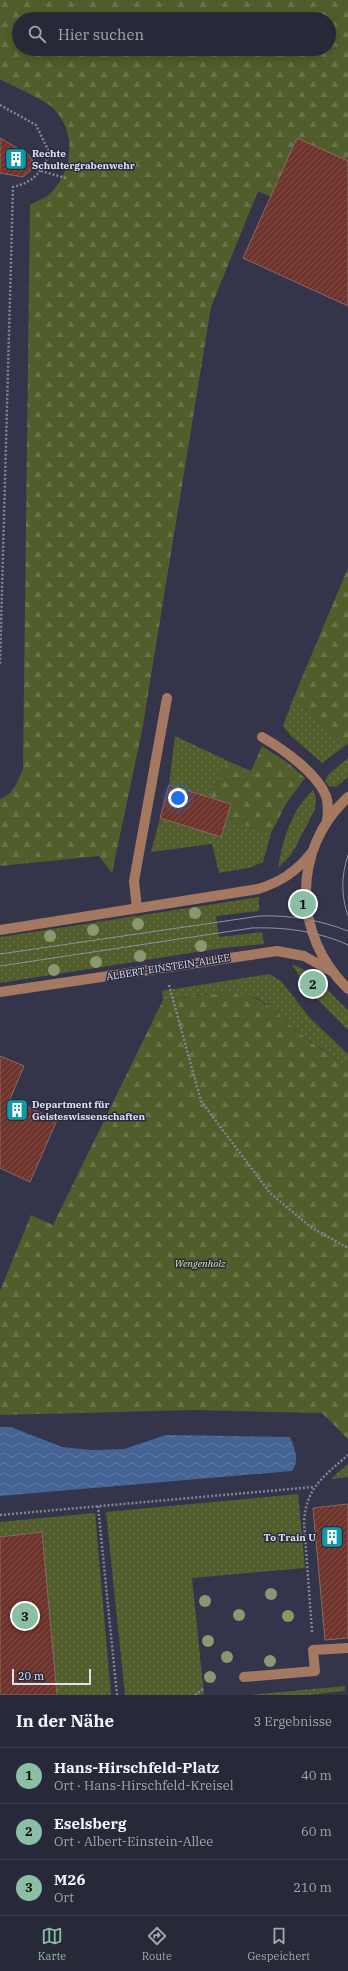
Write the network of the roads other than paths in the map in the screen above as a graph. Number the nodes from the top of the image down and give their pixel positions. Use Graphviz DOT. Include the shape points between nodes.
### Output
graph roads {
  1 [pos="167,698"];
  2 [pos="262,738"];
  3 [pos="348,798"];
  4 [pos="327,821"];
  5 [pos="312,852"];
  6 [pos="137,908"];
  7 [pos="0,930"];
  8 [pos="332,971"];
  9 [pos="348,989"];
  10 [pos="0,992"];
  11 [pos="348,1648"];
  12 [pos="244,1677"];
  1 -- 6 [label="street" via="134,881"];
  2 -- 4 [label="street" via="276,745 297,762 321,787 328,802"];
  3 -- 4 [label="street"];
  4 -- 5 [label="street"];
  5 -- 6 [label="street" via="290,875 267,886 238,893"];
  5 -- 8 [label="street" via="306,881 306,906 316,944"];
  6 -- 7 [label="street"];
  8 -- 9 [label="street"];
  8 -- 10 [label="street, ALBERT-EINSTEIN-ALLEE" via="304,956 277,951"];
  11 -- 12 [label="street" via="313,1650 315,1670"];
}
